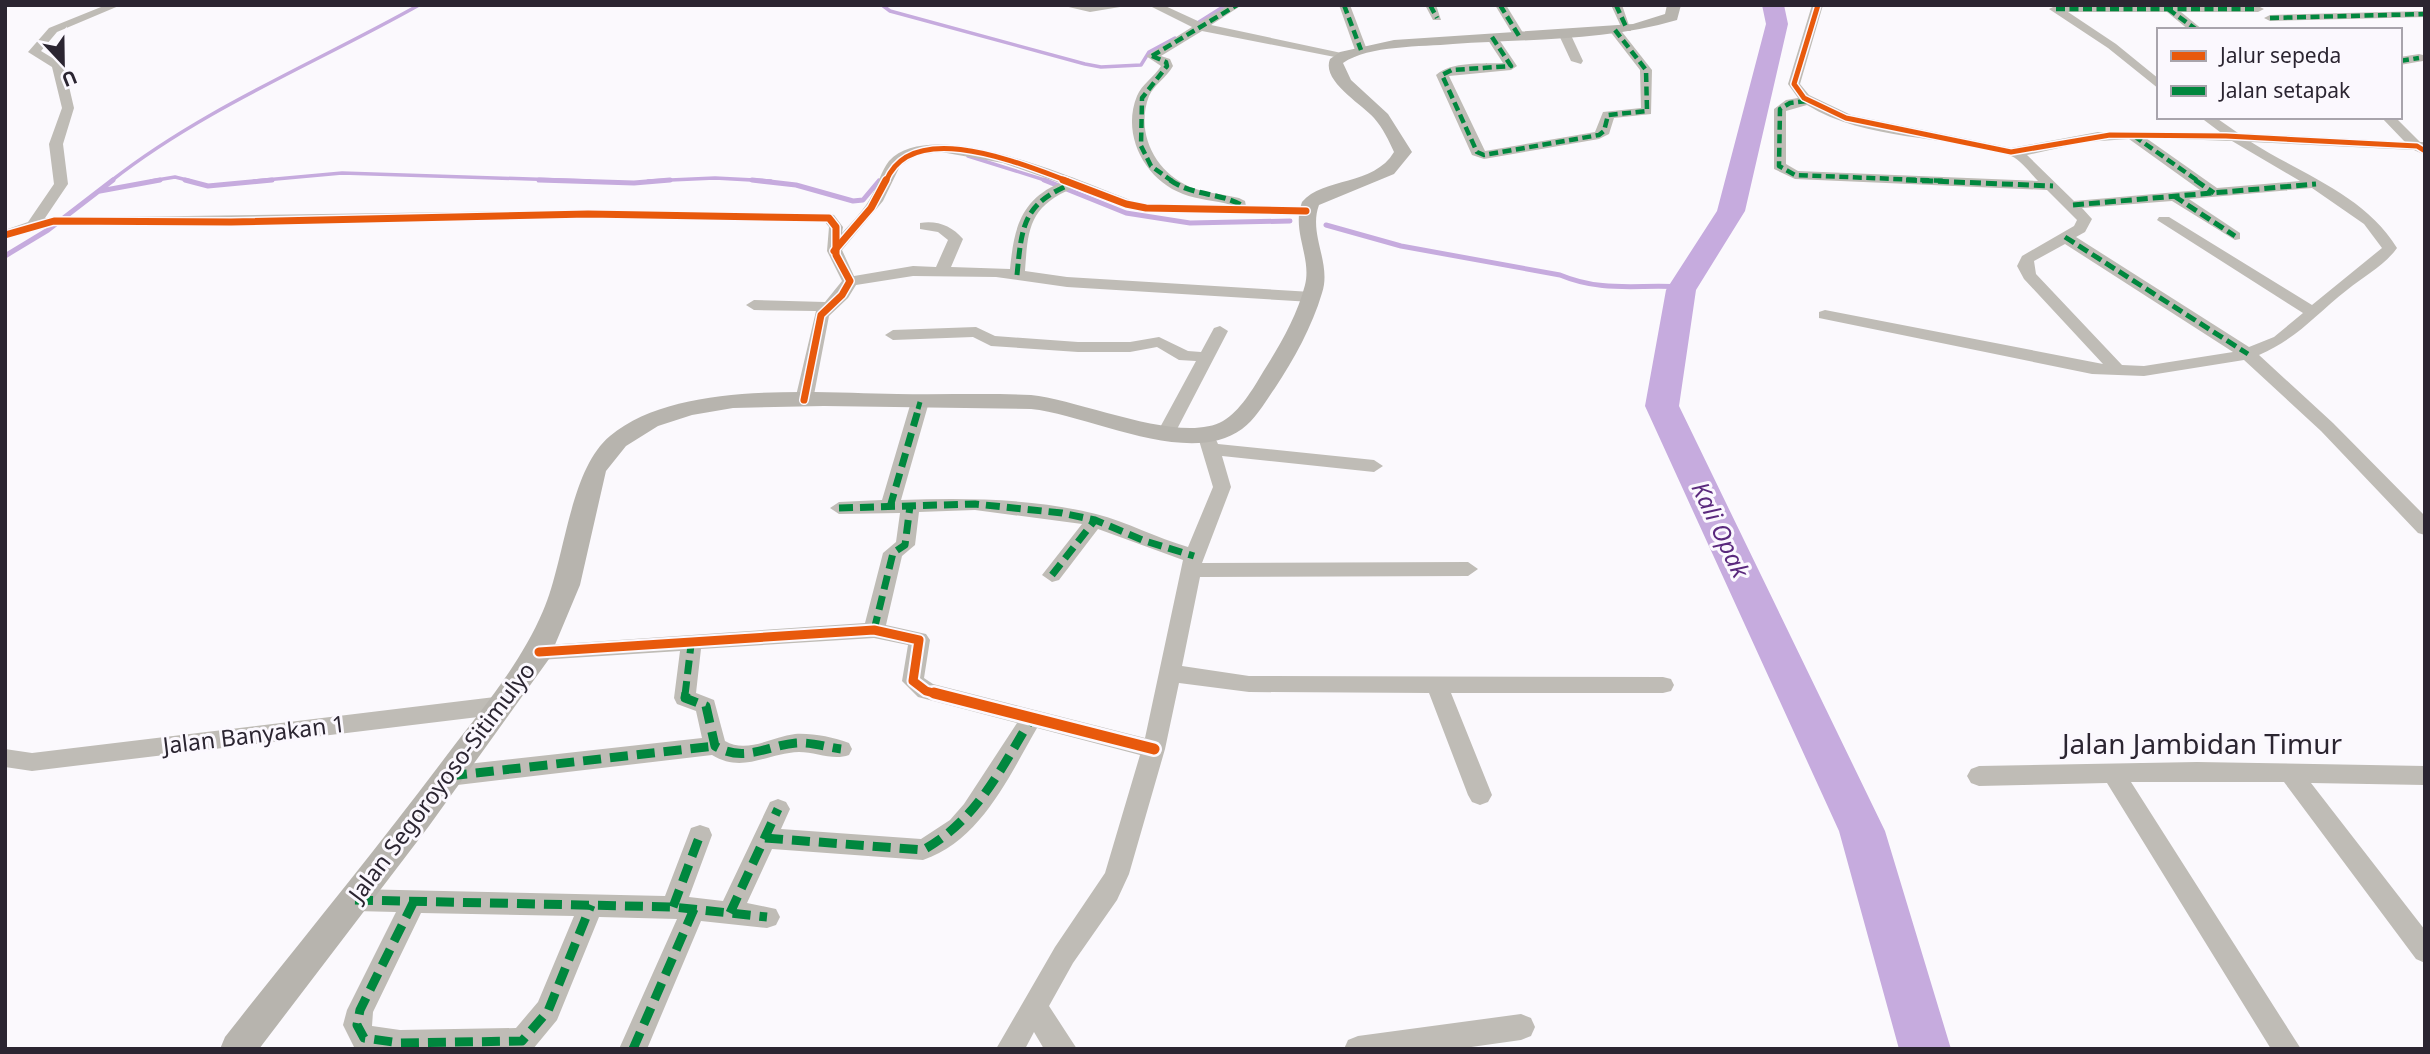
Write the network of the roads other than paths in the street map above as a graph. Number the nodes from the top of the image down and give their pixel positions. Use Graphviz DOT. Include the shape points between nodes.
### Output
graph roads {
  1 [pos="116,5"];
  2 [pos="1065,5"];
  3 [pos="1127,5"];
  4 [pos="1153,5"];
  5 [pos="1237,5"];
  6 [pos="1344,5"];
  7 [pos="1430,5"];
  8 [pos="1500,5"];
  9 [pos="1616,5"];
  10 [pos="1674,5"];
  11 [pos="1818,5"];
  12 [pos="2419,5"];
  13 [pos="2053,7"];
  14 [pos="2166,7"];
  15 [pos="2254,7"];
  16 [pos="2425,9"];
  17 [pos="2425,14"];
  18 [pos="1437,18"];
  19 [pos="2270,18"];
  20 [pos="1200,27"];
  21 [pos="2194,28"];
  22 [pos="2282,28"];
  23 [pos="1621,29"];
  24 [pos="1564,33"];
  25 [pos="1519,36"];
  26 [pos="1492,37"];
  27 [pos="1353,53"];
  28 [pos="2423,59"];
  29 [pos="1577,61"];
  30 [pos="2402,61"];
  31 [pos="2157,83"];
  32 [pos="1807,100"];
  33 [pos="2209,119"];
  34 [pos="2389,119"];
  35 [pos="2132,135"];
  36 [pos="2238,136"];
  37 [pos="2422,148"];
  38 [pos="2016,152"];
  39 [pos="2316,184"];
  40 [pos="1065,186"];
  41 [pos="2053,186"];
  42 [pos="2214,193"];
  43 [pos="2174,196"];
  44 [pos="2073,205"];
  45 [pos="1249,210"];
  46 [pos="1306,211"];
  47 [pos="2164,220"];
  48 [pos="33,225"];
  49 [pos="925,226"];
  50 [pos="5,235"];
  51 [pos="2235,236"];
  52 [pos="2065,237"];
  53 [pos="834,251"];
  54 [pos="942,271"];
  55 [pos="1017,275"];
  56 [pos="850,282"];
  57 [pos="1312,297"];
  58 [pos="754,305"];
  59 [pos="826,307"];
  60 [pos="2313,312"];
  61 [pos="1825,315"];
  62 [pos="1220,331"];
  63 [pos="893,334"];
  64 [pos="2248,354"];
  65 [pos="1206,357"];
  66 [pos="2118,371"];
  67 [pos="804,400"];
  68 [pos="920,402"];
  69 [pos="1166,433"];
  70 [pos="1210,443"];
  71 [pos="1374,466"];
  72 [pos="900,506"];
  73 [pos="839,508"];
  74 [pos="1094,520"];
  75 [pos="2425,528"];
  76 [pos="1193,563"];
  77 [pos="1468,569"];
  78 [pos="1052,575"];
  79 [pos="874,630"];
  80 [pos="691,645"];
  81 [pos="539,652"];
  82 [pos="1170,673"];
  83 [pos="1437,684"];
  84 [pos="1663,685"];
  85 [pos="503,705"];
  86 [pos="1031,719"];
  87 [pos="715,746"];
  88 [pos="841,749"];
  89 [pos="1154,749"];
  90 [pos="5,758"];
  91 [pos="2289,772"];
  92 [pos="2113,773"];
  93 [pos="449,776"];
  94 [pos="1979,776"];
  95 [pos="2425,776"];
  96 [pos="1480,795"];
  97 [pos="778,809"];
  98 [pos="699,835"];
  99 [pos="765,838"];
  100 [pos="355,900"];
  101 [pos="414,901"];
  102 [pos="591,905"];
  103 [pos="684,908"];
  104 [pos="730,913"];
  105 [pos="767,917"];
  106 [pos="2425,951"];
  107 [pos="1034,1006"];
  108 [pos="1521,1027"];
  109 [pos="237,1049"];
  110 [pos="633,1049"];
  111 [pos="1010,1049"];
  112 [pos="1063,1049"];
  113 [pos="1358,1049"];
  114 [pos="2287,1049"];
  1 -- 48 [label="street" via="53,30 34,52 58,65 68,108 56,144 61,184"];
  2 -- 3 [label="street" via="1090,9"];
  4 -- 20 [label="street"];
  5 -- 20 [label="street"];
  6 -- 27 [label="street"];
  7 -- 18 [label="street"];
  8 -- 25 [label="street"];
  9 -- 23 [label="street"];
  10 -- 23 [label="main road" via="1672,17 1663,22"];
  11 -- 32 [label="street" via="1794,84"];
  12 -- 16 [label="street"];
  13 -- 14 [label="street"];
  13 -- 31 [label="street"];
  14 -- 15 [label="street"];
  14 -- 21 [label="street"];
  15 -- 19 [label="street"];
  17 -- 19 [label="street"];
  19 -- 22 [label="street"];
  20 -- 27 [label="street"];
  20 -- 45 [label="street" via="1152,56 1167,66 1142,98 1141,146 1152,166 1184,190 1231,199"];
  23 -- 24 [label="main road"];
  23 -- 26 [label="street" via="1646,70 1647,111 1608,114 1599,135 1484,155 1477,152 1442,75 1511,66"];
  24 -- 25 [label="main road"];
  24 -- 29 [label="street"];
  25 -- 26 [label="main road"];
  26 -- 27 [label="main road" via="1394,44"];
  27 -- 46 [label="main road" via="1335,62 1334,68 1381,117 1402,152 1400,160 1389,170 1323,195"];
  28 -- 30 [label="street"];
  32 -- 38 [label="street" via="1865,123"];
  32 -- 41 [label="street" via="1780,109 1779,166 1795,175"];
  33 -- 36 [label="street"];
  34 -- 37 [label="street"];
  35 -- 36 [label="street"];
  35 -- 38 [label="street" via="2087,136"];
  35 -- 42 [label="street"];
  36 -- 37 [label="street"];
  36 -- 39 [label="street"];
  38 -- 41 [label="street"];
  39 -- 42 [label="street"];
  39 -- 60 [label="street" via="2377,228 2390,248"];
  40 -- 45 [label="street" via="1146,208"];
  40 -- 53 [label="street" via="964,149 915,152 894,163 876,202"];
  40 -- 55 [label="street" via="1041,199 1023,217"];
  41 -- 44 [label="street"];
  42 -- 43 [label="street"];
  43 -- 44 [label="street"];
  43 -- 51 [label="street"];
  44 -- 52 [label="street" via="2085,224"];
  45 -- 46 [label="street"];
  46 -- 57 [label="main road" via="1317,278"];
  47 -- 60 [label="street"];
  48 -- 50 [label="street"];
  48 -- 53 [label="street" via="54,221 327,221 588,214 821,216 835,222"];
  49 -- 54 [label="street" via="942,228 956,239"];
  52 -- 64 [label="street"];
  52 -- 66 [label="street" via="2027,258 2025,266 2029,276"];
  53 -- 56 [label="street"];
  54 -- 55 [label="street"];
  54 -- 56 [label="street"];
  55 -- 57 [label="street"];
  56 -- 59 [label="street"];
  57 -- 70 [label="main road" via="1249,410"];
  58 -- 59 [label="street"];
  59 -- 67 [label="street"];
  60 -- 64 [label="street" via="2280,340"];
  61 -- 66 [label="street" via="2068,366"];
  62 -- 65 [label="street"];
  63 -- 65 [label="street" via="976,332 991,341 1089,348 1160,342 1185,356"];
  64 -- 66 [label="street"];
  64 -- 75 [label="street"];
  65 -- 69 [label="street"];
  67 -- 68 [label="main road, Jalan Segoroyoso-Sitimulyo"];
  67 -- 81 [label="main road, Jalan Segoroyoso-Sitimulyo" via="731,401 682,410 641,426 601,457 567,585"];
  68 -- 69 [label="main road, Jalan Segoroyoso-Sitimulyo" via="1051,405"];
  68 -- 72 [label="street"];
  69 -- 70 [label="main road, Jalan Segoroyoso-Sitimulyo"];
  70 -- 71 [label="street"];
  70 -- 76 [label="street" via="1222,487"];
  72 -- 73 [label="street"];
  72 -- 74 [label="street" via="975,504"];
  72 -- 79 [label="street" via="905,545 893,553"];
  74 -- 76 [label="street"];
  74 -- 78 [label="street"];
  76 -- 77 [label="street"];
  76 -- 82 [label="street"];
  79 -- 80 [label="street"];
  79 -- 86 [label="street" via="919,640 912,674 919,687"];
  80 -- 81 [label="street"];
  80 -- 87 [label="street" via="685,698 706,706"];
  81 -- 85 [label="main road, Jalan Segoroyoso-Sitimulyo"];
  82 -- 83 [label="street" via="1249,684"];
  82 -- 89 [label="street"];
  83 -- 84 [label="street"];
  83 -- 96 [label="street"];
  85 -- 90 [label="street, Jalan Banyakan 1" via="32,762"];
  85 -- 93 [label="main road, Jalan Segoroyoso-Sitimulyo"];
  86 -- 89 [label="street"];
  86 -- 99 [label="street" via="968,819 943,842 923,850"];
  87 -- 88 [label="street" via="726,754 746,757 800,743"];
  87 -- 93 [label="street"];
  89 -- 107 [label="street" via="1113,883"];
  91 -- 92 [label="street, Jalan Jambidan Timur"];
  91 -- 95 [label="street, Jalan Jambidan Timur"];
  91 -- 106 [label="street"];
  92 -- 94 [label="street, Jalan Jambidan Timur"];
  92 -- 114 [label="street"];
  93 -- 100 [label="main road, Jalan Segoroyoso-Sitimulyo"];
  97 -- 99 [label="street"];
  98 -- 103 [label="street"];
  99 -- 104 [label="street"];
  100 -- 101 [label="street"];
  100 -- 109 [label="main road, Jalan Segoroyoso-Sitimulyo"];
  101 -- 102 [label="street"];
  101 -- 102 [label="street" via="360,1010 357,1025 364,1038 400,1043 522,1041 548,1011"];
  102 -- 103 [label="street"];
  103 -- 104 [label="street"];
  103 -- 110 [label="street"];
  104 -- 105 [label="street"];
  107 -- 111 [label="street"];
  107 -- 112 [label="street"];
  108 -- 113 [label="street"];
}
